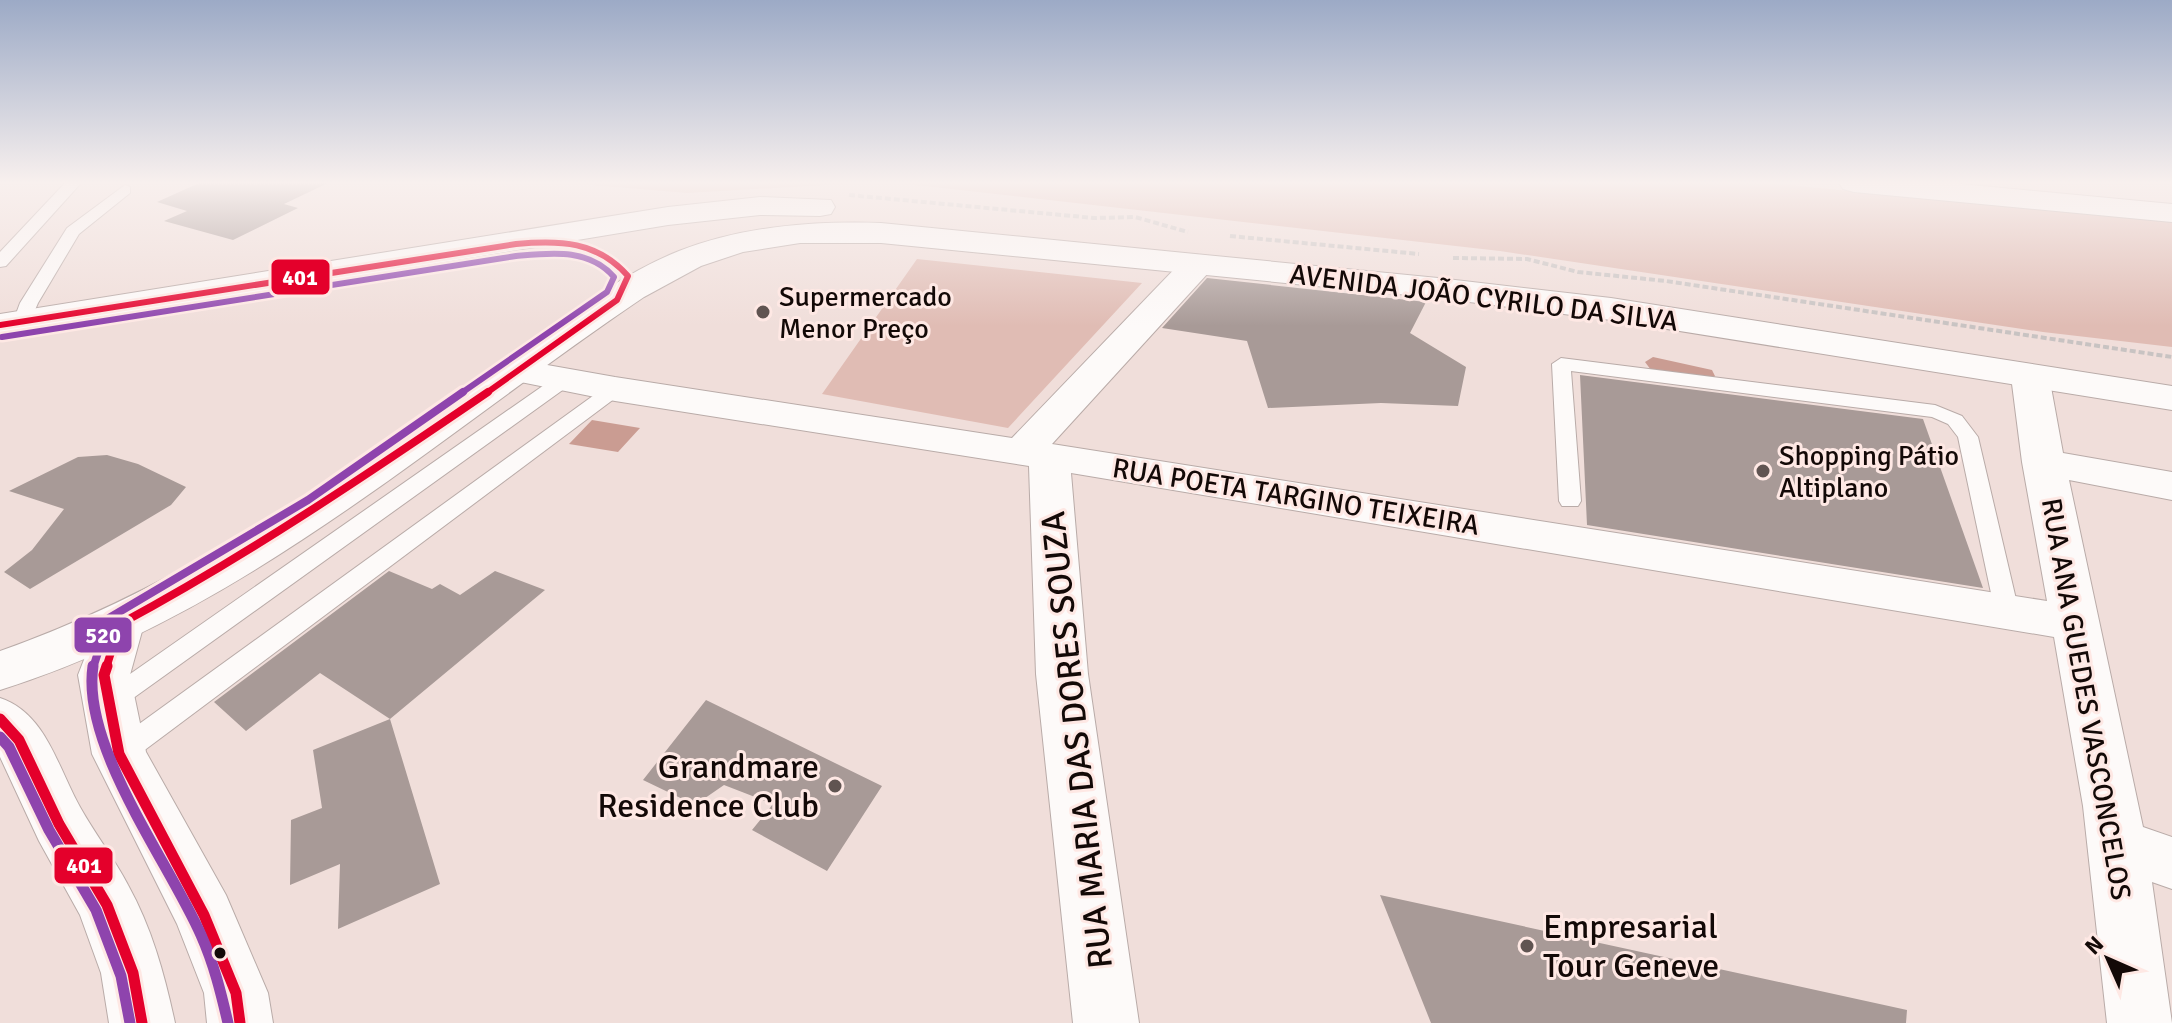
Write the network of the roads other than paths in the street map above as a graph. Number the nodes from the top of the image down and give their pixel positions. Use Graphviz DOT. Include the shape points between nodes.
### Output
graph roads {
  1 [pos="28,231"];
  2 [pos="73,231"];
  3 [pos="582,231"];
  4 [pos="1066,231"];
  5 [pos="475,249"];
  6 [pos="0,262"];
  7 [pos="1197,265"];
  8 [pos="617,300"];
  9 [pos="11,323"];
  10 [pos="519,371"];
  11 [pos="2030,376"];
  12 [pos="2172,377"];
  13 [pos="564,380"];
  14 [pos="615,389"];
  15 [pos="2172,398"];
  16 [pos="1035,454"];
  17 [pos="2043,462"];
  18 [pos="2172,486"];
  19 [pos="1570,501"];
  20 [pos="2007,612"];
  21 [pos="2074,623"];
  22 [pos="120,624"];
  23 [pos="0,671"];
  24 [pos="114,728"];
  25 [pos="6,737"];
  26 [pos="2117,844"];
  27 [pos="2172,863"];
  28 [pos="142,1023"];
  29 [pos="240,1023"];
  30 [pos="1106,1023"];
  31 [pos="2140,1023"];
  1 -- 6 [label="lane"];
  2 -- 9 [label="lane"];
  3 -- 5 [label="main road, AVENIDA JOÃO CYRILO DA SILVA"];
  4 -- 12 [label="main road, AVENIDA JOÃO CYRILO DA SILVA" via="1598,292"];
  5 -- 8 [label="main road" via="547,243 606,249 618,257 628,276"];
  5 -- 9 [label="main road"];
  7 -- 8 [label="main road, AVENIDA JOÃO CYRILO DA SILVA" via="822,231 772,235 718,248 677,264"];
  7 -- 11 [label="main road, AVENIDA JOÃO CYRILO DA SILVA" via="1611,309"];
  7 -- 16 [label="main road"];
  8 -- 10 [label="main road, AVENIDA JOÃO CYRILO DA SILVA"];
  10 -- 13 [label="main road, RUA POETA TARGINO TEIXEIRA"];
  10 -- 22 [label="main road, AVENIDA JOÃO CYRILO DA SILVA" via="315,510"];
  11 -- 15 [label="main road, AVENIDA JOÃO CYRILO DA SILVA"];
  11 -- 17 [label="main road, RUA ANA GUEDES VASCONCELOS"];
  13 -- 14 [label="main road, RUA POETA TARGINO TEIXEIRA"];
  13 -- 24 [label="lane"];
  14 -- 16 [label="main road, RUA POETA TARGINO TEIXEIRA"];
  14 -- 24 [label="lane"];
  16 -- 20 [label="main road, RUA POETA TARGINO TEIXEIRA"];
  16 -- 30 [label="main road, RUA MARIA DAS DORES SOUZA"];
  17 -- 18 [label="main road"];
  17 -- 21 [label="main road, RUA ANA GUEDES VASCONCELOS"];
  19 -- 20 [label="lane" via="1561,364 1951,415 1968,437"];
  20 -- 21 [label="main road, RUA POETA TARGINO TEIXEIRA"];
  21 -- 26 [label="main road, RUA ANA GUEDES VASCONCELOS"];
  22 -- 23 [label="main road, AVENIDA JOÃO CYRILO DA SILVA"];
  22 -- 24 [label="main road" via="104,675"];
  24 -- 29 [label="main road" via="204,915 236,993"];
  25 -- 28 [label="main road" via="107,905 133,973"];
  26 -- 27 [label="main road"];
  26 -- 31 [label="main road, RUA ANA GUEDES VASCONCELOS"];
}
